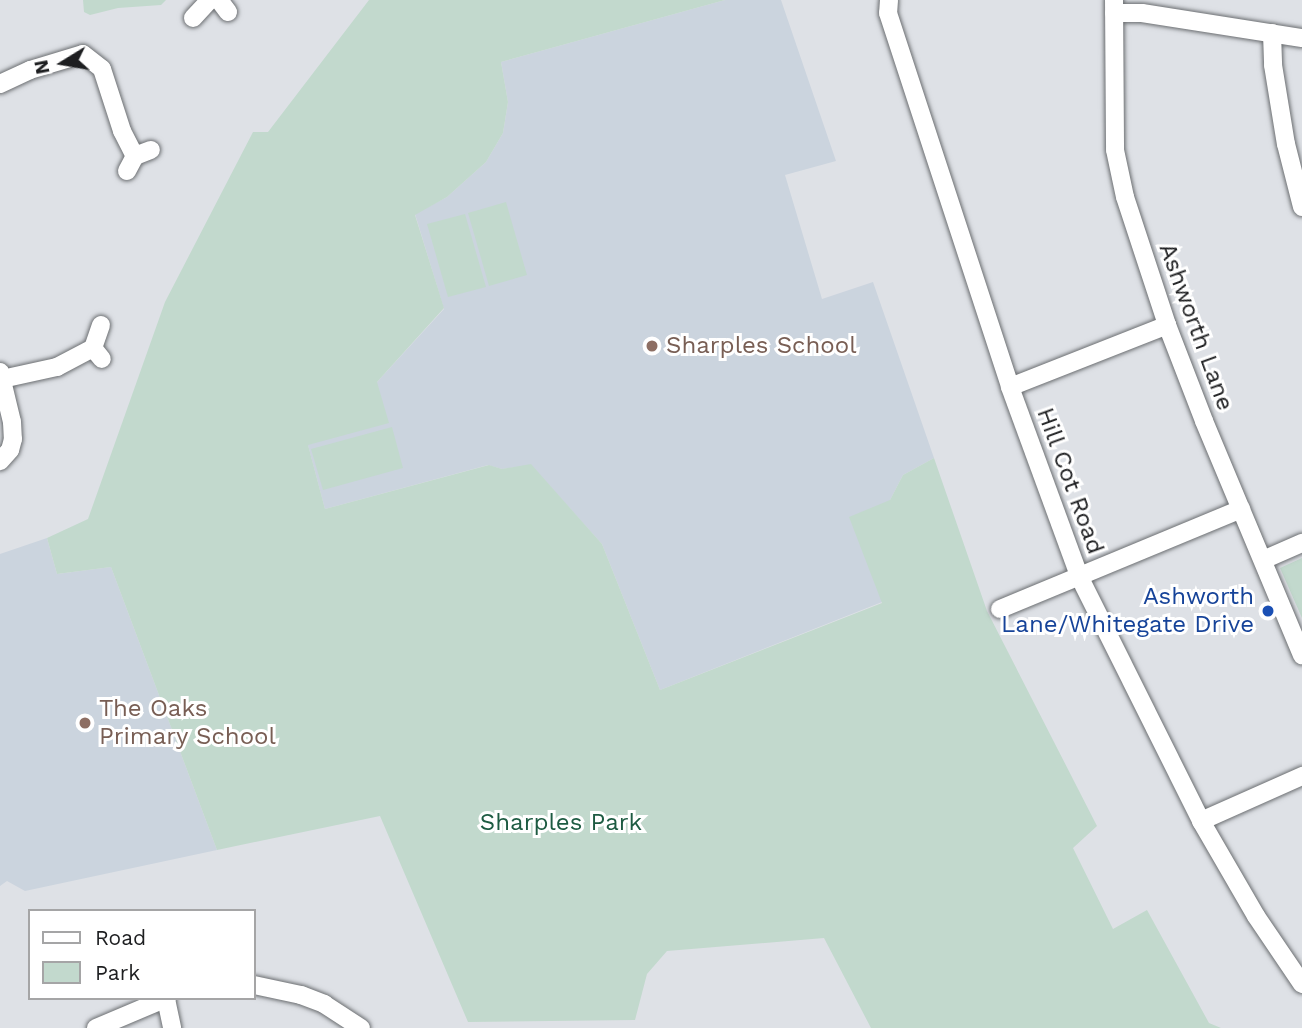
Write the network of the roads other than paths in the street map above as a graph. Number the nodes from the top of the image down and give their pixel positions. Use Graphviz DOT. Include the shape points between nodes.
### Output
graph roads {
  1 [pos="210,0"];
  2 [pos="889,0"];
  3 [pos="1114,6"];
  4 [pos="194,18"];
  5 [pos="1272,33"];
  6 [pos="1302,38"];
  7 [pos="0,84"];
  8 [pos="138,159"];
  9 [pos="1302,207"];
  10 [pos="101,325"];
  11 [pos="1167,325"];
  12 [pos="1,375"];
  13 [pos="1010,387"];
  14 [pos="5,456"];
  15 [pos="1241,509"];
  16 [pos="1302,543"];
  17 [pos="1263,560"];
  18 [pos="1079,576"];
  19 [pos="1000,609"];
  20 [pos="1302,655"];
  21 [pos="1302,776"];
  22 [pos="1201,821"];
  23 [pos="1302,984"];
  24 [pos="256,985"];
  25 [pos="165,1000"];
  26 [pos="167,1000"];
  27 [pos="96,1028"];
  28 [pos="172,1028"];
  29 [pos="361,1028"];
  1 -- 4 [label="street"];
  2 -- 13 [label="street, Hill Cot Road" via="888,13"];
  3 -- 5 [label="street"];
  3 -- 11 [label="street, Ashworth Lane" via="1115,150 1125,197"];
  5 -- 6 [label="street"];
  5 -- 9 [label="street" via="1284,130"];
  7 -- 8 [label="street" via="30,69 83,54 102,69 122,131"];
  10 -- 12 [label="street" via="97,354 57,367"];
  11 -- 13 [label="street"];
  11 -- 15 [label="street, Ashworth Lane"];
  12 -- 14 [label="street" via="12,422"];
  13 -- 18 [label="street, Hill Cot Road"];
  15 -- 17 [label="street, Ashworth Lane"];
  15 -- 18 [label="street"];
  16 -- 17 [label="street"];
  17 -- 20 [label="street, Ashworth Lane"];
  18 -- 19 [label="street"];
  18 -- 22 [label="street, Hill Cot Road"];
  21 -- 22 [label="street"];
  22 -- 23 [label="street, Hill Cot Road" via="1255,916"];
  24 -- 29 [label="street" via="324,1004"];
  25 -- 27 [label="street"];
  26 -- 28 [label="street"];
}
